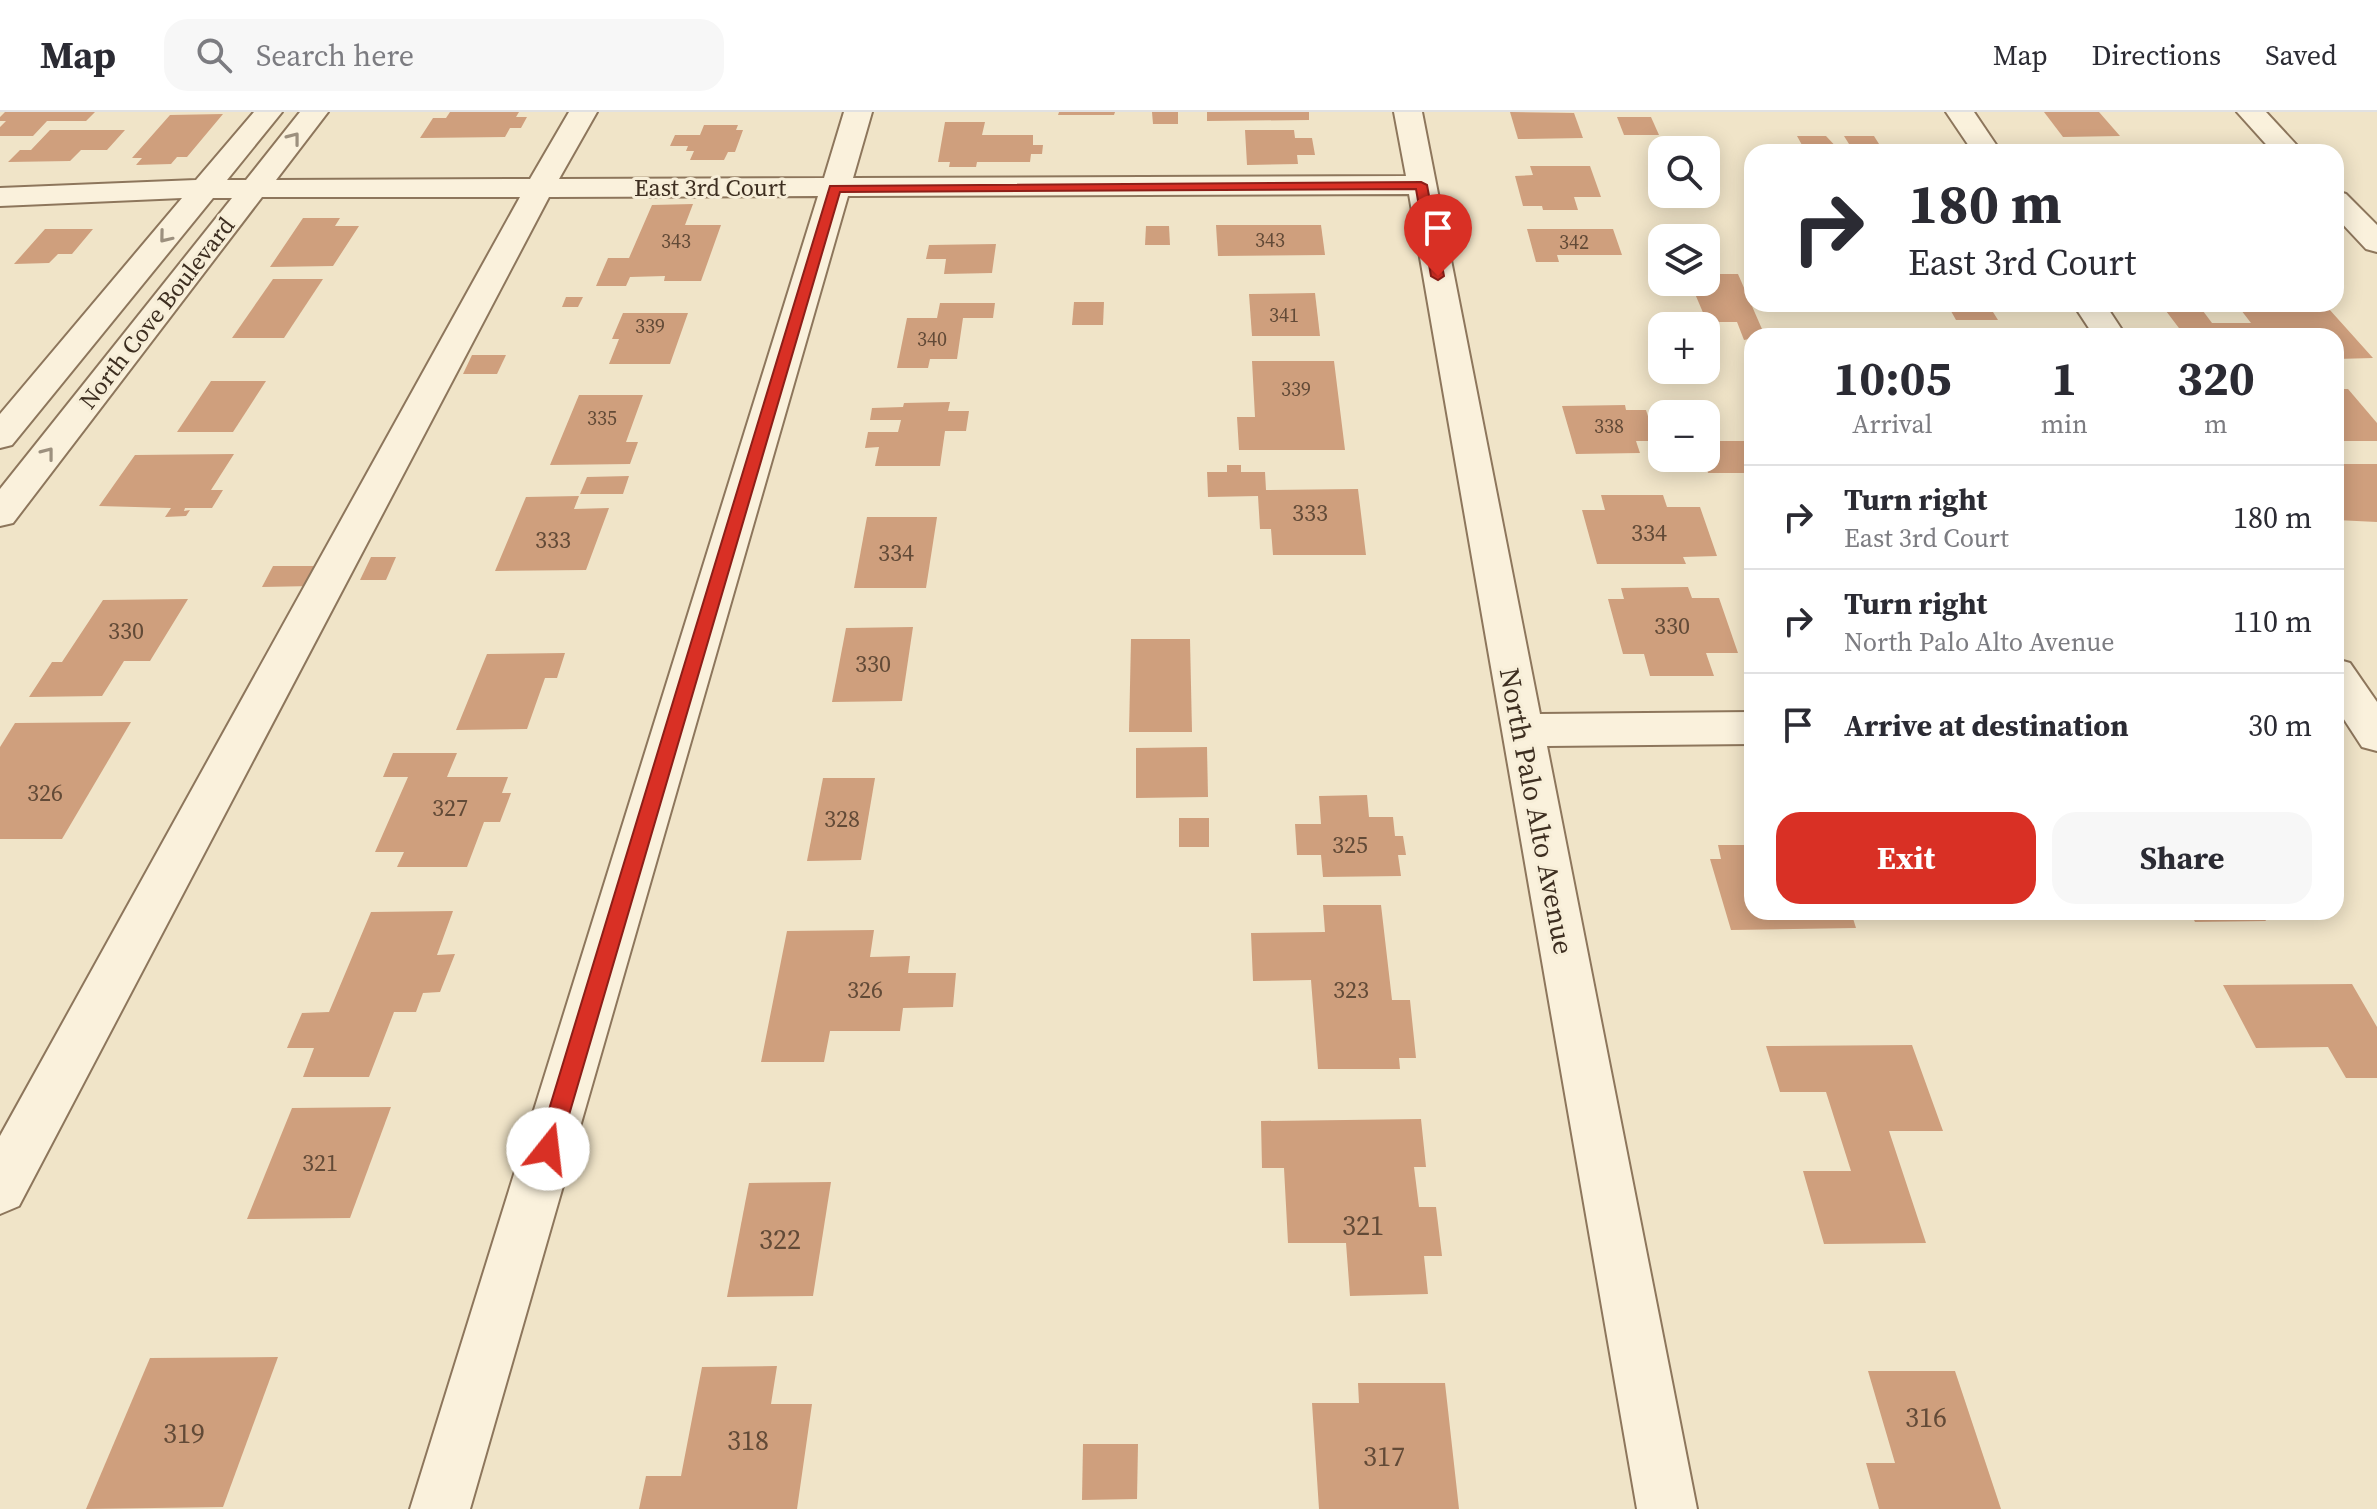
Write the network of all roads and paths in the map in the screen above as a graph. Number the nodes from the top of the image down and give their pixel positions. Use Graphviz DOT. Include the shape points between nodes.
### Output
graph roads {
  1 [pos="268,112"];
  2 [pos="314,112"];
  3 [pos="583,112"];
  4 [pos="858,112"];
  5 [pos="1408,112"];
  6 [pos="1960,112"];
  7 [pos="2251,112"];
  8 [pos="1982,144"];
  9 [pos="2281,144"];
  10 [pos="1421,185"];
  11 [pos="540,187"];
  12 [pos="835,188"];
  13 [pos="204,189"];
  14 [pos="254,189"];
  15 [pos="0,197"];
  16 [pos="2344,208"];
  17 [pos="2377,243"];
  18 [pos="0,437"];
  19 [pos="0,514"];
  20 [pos="2344,689"];
  21 [pos="2365,727"];
  22 [pos="1744,728"];
  23 [pos="1521,730"];
  24 [pos="0,1188"];
  25 [pos="440,1509"];
  26 [pos="1667,1509"];
  1 -- 13 [label="street, North Cove Boulevard"];
  14 -- 2 [label="street, North Cove Boulevard, one-way"];
  3 -- 11 [label="street"];
  4 -- 12 [label="street"];
  5 -- 10 [label="street, North Palo Alto Avenue"];
  6 -- 8 [label="street"];
  7 -- 9 [label="street"];
  10 -- 12 [label="street, East 3rd Court"];
  10 -- 23 [label="street, North Palo Alto Avenue"];
  11 -- 12 [label="street, East 3rd Court"];
  11 -- 14 [label="street, East 3rd Court"];
  11 -- 24 [label="street"];
  12 -- 25 [label="street"];
  13 -- 14 [label="street, East 3rd Court"];
  13 -- 15 [label="street, East 3rd Court"];
  13 -- 18 [label="street, North Cove Boulevard, one-way"];
  19 -- 14 [label="street, North Cove Boulevard, one-way"];
  16 -- 17 [label="street"];
  20 -- 21 [label="street"];
  22 -- 23 [label="street"];
  23 -- 26 [label="street, North Palo Alto Avenue"];
}
